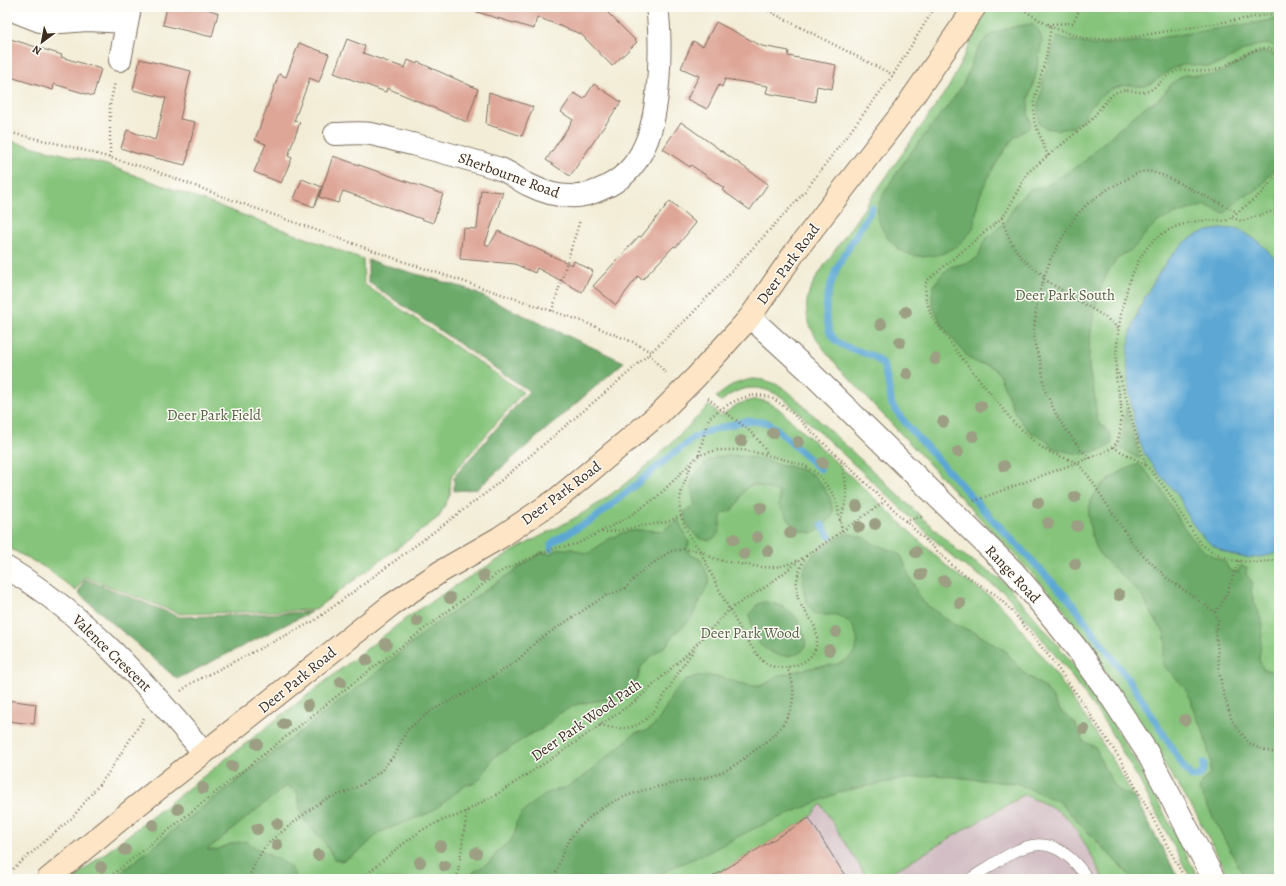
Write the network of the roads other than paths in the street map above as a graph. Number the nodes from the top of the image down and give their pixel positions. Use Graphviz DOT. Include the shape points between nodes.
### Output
graph roads {
  1 [pos="657,7"];
  2 [pos="975,7"];
  3 [pos="7,8"];
  4 [pos="129,14"];
  5 [pos="120,60"];
  6 [pos="335,134"];
  7 [pos="750,317"];
  8 [pos="7,568"];
  9 [pos="204,754"];
  10 [pos="48,879"];
  11 [pos="970,879"];
  12 [pos="1088,879"];
  13 [pos="1214,879"];
  1 -- 6 [label="street, Sherbourne Road" via="659,38 656,92 652,123 645,145 623,177 588,195 550,193 480,162 370,134"];
  2 -- 7 [label="street, Deer Park Road" via="901,114 795,252"];
  3 -- 4 [label="street" via="40,21 62,22"];
  4 -- 5 [label="street"];
  7 -- 9 [label="street, Deer Park Road" via="660,413 557,498 499,538 440,572 391,605"];
  7 -- 13 [label="street, Range Road" via="809,371 1014,572 1047,610 1083,656 1146,752"];
  8 -- 9 [label="street, Valence Crescent" via="59,603 116,653 164,705"];
  9 -- 10 [label="street, Deer Park Road"];
  11 -- 12 [label="lane" via="1022,848 1038,844 1055,848 1070,857"];
}
